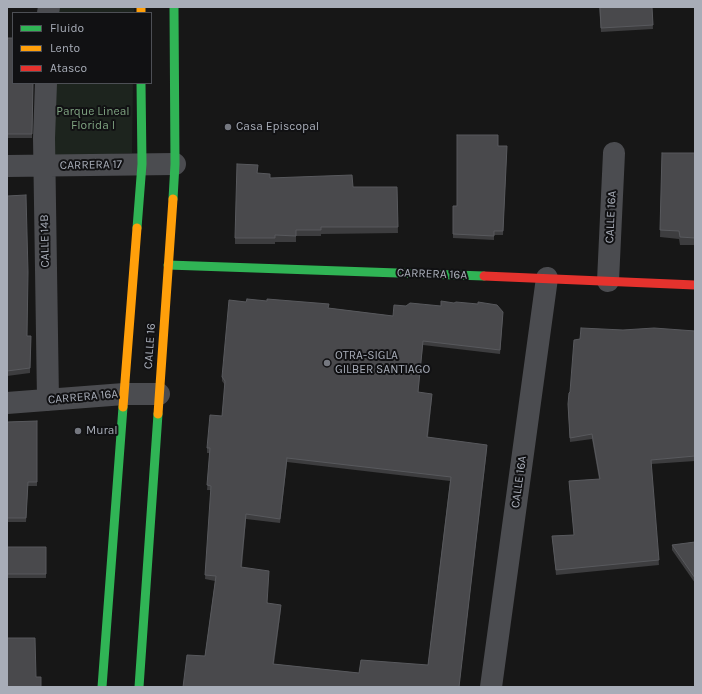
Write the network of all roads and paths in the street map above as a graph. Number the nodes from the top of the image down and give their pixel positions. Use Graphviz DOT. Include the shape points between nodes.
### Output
graph roads {
  1 [pos="174,7"];
  2 [pos="46,84"];
  3 [pos="141,84"];
  4 [pos="614,153"];
  5 [pos="142,164"];
  6 [pos="175,164"];
  7 [pos="7,166"];
  8 [pos="44,166"];
  9 [pos="168,264"];
  10 [pos="547,278"];
  11 [pos="608,281"];
  12 [pos="695,285"];
  13 [pos="124,394"];
  14 [pos="159,394"];
  15 [pos="48,400"];
  16 [pos="7,403"];
  17 [pos="102,687"];
  18 [pos="139,687"];
  19 [pos="491,687"];
  1 -- 6 [label="main road, CALLE 16"];
  2 -- 8 [label="street, CALLE 14B"];
  3 -- 5 [label="main road, CALLE 16"];
  4 -- 11 [label="street, CALLE 16A"];
  5 -- 6 [label="street, CARRERA 17"];
  5 -- 8 [label="street, CARRERA 17"];
  5 -- 13 [label="main road, CALLE 16"];
  6 -- 9 [label="main road, CALLE 16"];
  7 -- 8 [label="street, CARRERA 17"];
  8 -- 15 [label="street, CALLE 14B"];
  9 -- 10 [label="main road, CARRERA 16A"];
  9 -- 14 [label="main road, CALLE 16"];
  10 -- 11 [label="main road, CARRERA 16A"];
  10 -- 19 [label="street, CALLE 16A"];
  11 -- 12 [label="main road, CARRERA 16A"];
  13 -- 14 [label="street, CARRERA 16A"];
  13 -- 15 [label="street, CARRERA 16A"];
  13 -- 17 [label="main road, CALLE 16"];
  14 -- 18 [label="main road, CALLE 16"];
  15 -- 16 [label="street, CARRERA 16A"];
}
